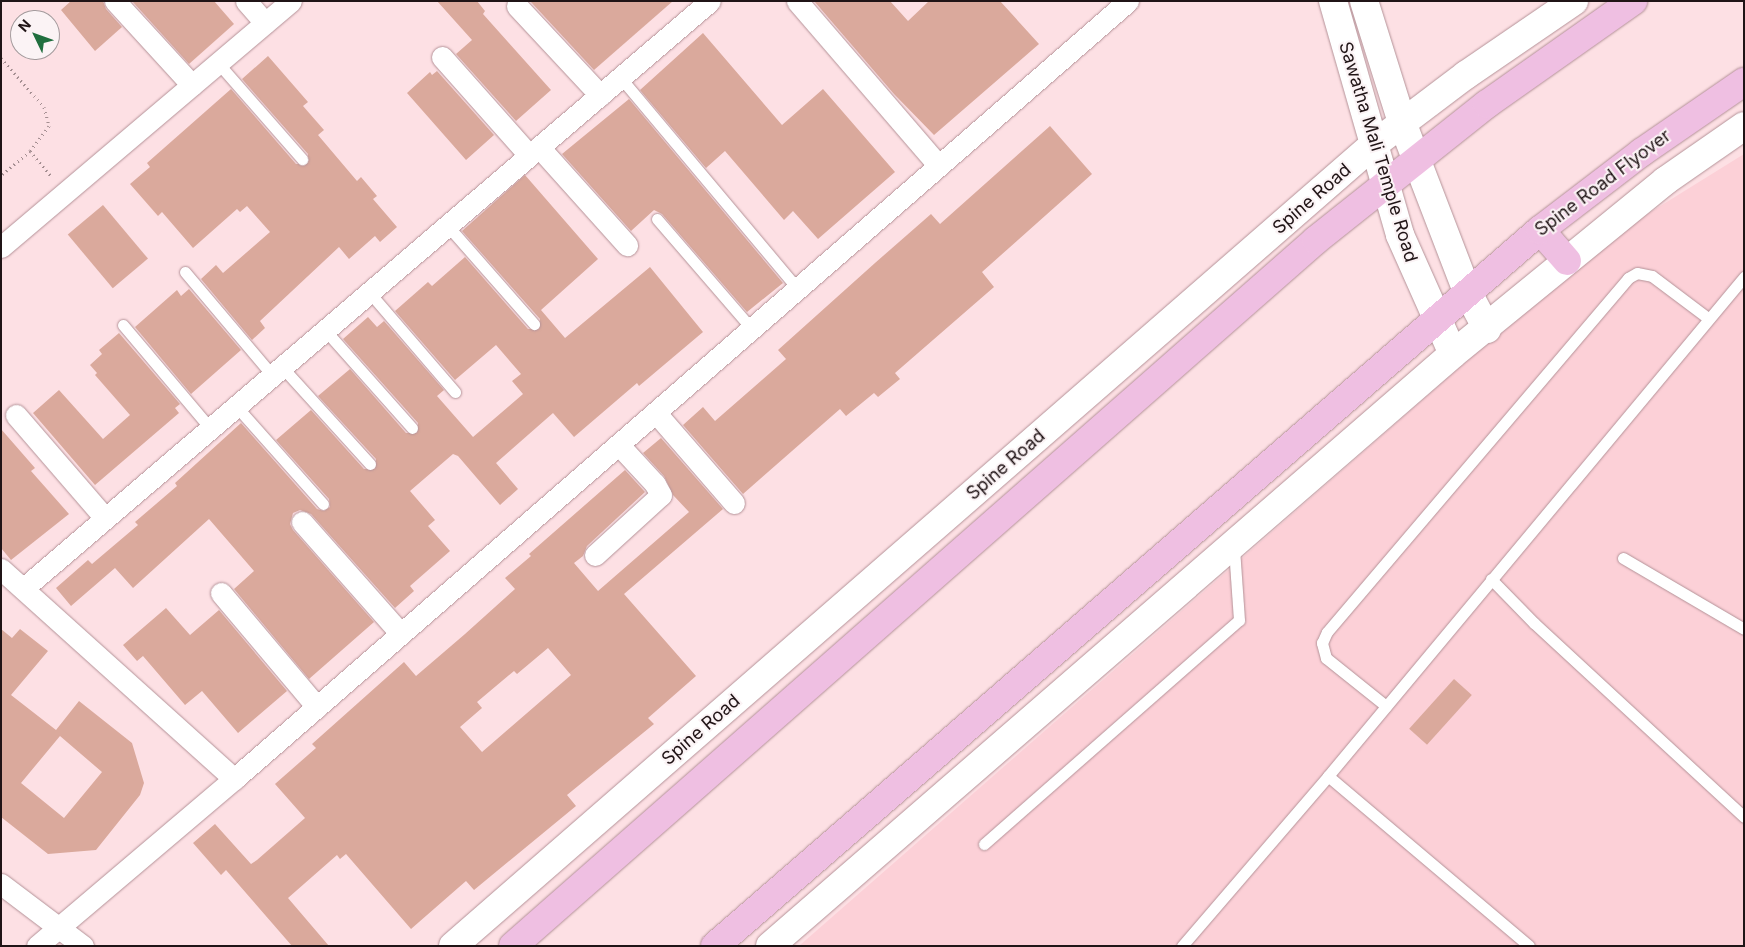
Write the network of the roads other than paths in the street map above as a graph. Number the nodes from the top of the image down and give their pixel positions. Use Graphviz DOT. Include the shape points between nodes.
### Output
graph roads {
  1 [pos="115,1"];
  2 [pos="246,1"];
  3 [pos="291,1"];
  4 [pos="710,1"];
  5 [pos="797,1"];
  6 [pos="1128,1"];
  7 [pos="1333,1"];
  8 [pos="1364,1"];
  9 [pos="1574,1"];
  10 [pos="1633,1"];
  11 [pos="517,6"];
  12 [pos="265,23"];
  13 [pos="442,57"];
  14 [pos="218,63"];
  15 [pos="620,77"];
  16 [pos="1744,82"];
  17 [pos="192,85"];
  18 [pos="600,95"];
  19 [pos="1402,122"];
  20 [pos="1744,126"];
  21 [pos="1372,146"];
  22 [pos="534,151"];
  23 [pos="302,159"];
  24 [pos="1417,161"];
  25 [pos="938,165"];
  26 [pos="1385,186"];
  27 [pos="658,219"];
  28 [pos="447,226"];
  29 [pos="1540,230"];
  30 [pos="627,245"];
  31 [pos="1,248"];
  32 [pos="1567,261"];
  33 [pos="185,272"];
  34 [pos="1744,277"];
  35 [pos="798,288"];
  36 [pos="1467,291"];
  37 [pos="369,292"];
  38 [pos="1436,318"];
  39 [pos="1708,318"];
  40 [pos="534,324"];
  41 [pos="122,325"];
  42 [pos="752,329"];
  43 [pos="1486,329"];
  44 [pos="325,330"];
  45 [pos="1453,354"];
  46 [pos="277,371"];
  47 [pos="455,392"];
  48 [pos="236,406"];
  49 [pos="656,413"];
  50 [pos="16,416"];
  51 [pos="210,428"];
  52 [pos="412,428"];
  53 [pos="619,445"];
  54 [pos="370,464"];
  55 [pos="734,503"];
  56 [pos="323,504"];
  57 [pos="105,518"];
  58 [pos="302,522"];
  59 [pos="1233,544"];
  60 [pos="595,555"];
  61 [pos="1623,558"];
  62 [pos="1,569"];
  63 [pos="1491,579"];
  64 [pos="25,587"];
  65 [pos="221,593"];
  66 [pos="1744,629"];
  67 [pos="401,634"];
  68 [pos="1386,706"];
  69 [pos="317,707"];
  70 [pos="1328,776"];
  71 [pos="234,779"];
  72 [pos="1744,817"];
  73 [pos="984,844"];
  74 [pos="1,884"];
  75 [pos="57,928"];
  76 [pos="37,946"];
  77 [pos="84,946"];
  78 [pos="453,946"];
  79 [pos="513,946"];
  80 [pos="715,946"];
  81 [pos="770,946"];
  82 [pos="1182,946"];
  83 [pos="1529,946"];
  1 -- 17 [label="street"];
  2 -- 12 [label="street"];
  3 -- 12 [label="street"];
  4 -- 15 [label="street"];
  5 -- 25 [label="street"];
  6 -- 25 [label="street"];
  7 -- 21 [label="street, Sawatha Mali Temple Road"];
  8 -- 19 [label="street, Sawatha Mali Temple Road"];
  9 -- 19 [label="street, Spine Road"];
  10 -- 24 [label="main road" via="1487,104"];
  11 -- 18 [label="street"];
  12 -- 14 [label="street"];
  13 -- 22 [label="street"];
  14 -- 17 [label="street"];
  14 -- 23 [label="lane"];
  15 -- 18 [label="street"];
  15 -- 35 [label="lane"];
  16 -- 29 [label="main road, Spine Road Flyover" via="1642,152"];
  17 -- 31 [label="street"];
  18 -- 22 [label="street"];
  19 -- 21 [label="street, Spine Road"];
  19 -- 24 [label="street, Sawatha Mali Temple Road"];
  20 -- 32 [label="street" via="1665,181"];
  21 -- 26 [label="street, Sawatha Mali Temple Road"];
  21 -- 78 [label="street, Spine Road"];
  22 -- 28 [label="street"];
  22 -- 30 [label="street"];
  24 -- 26 [label="main road, Spine Road"];
  24 -- 36 [label="street, Sawatha Mali Temple Road"];
  25 -- 35 [label="street"];
  26 -- 38 [label="street, Sawatha Mali Temple Road" via="1400,236"];
  26 -- 79 [label="main road, Spine Road" via="1316,240"];
  27 -- 42 [label="lane"];
  28 -- 37 [label="street"];
  28 -- 40 [label="lane"];
  29 -- 32 [label="main road"];
  29 -- 36 [label="main road, Spine Road Flyover"];
  32 -- 43 [label="street"];
  33 -- 46 [label="lane"];
  34 -- 39 [label="lane"];
  35 -- 42 [label="street"];
  36 -- 38 [label="main road"];
  36 -- 43 [label="street, Sawatha Mali Temple Road"];
  37 -- 44 [label="street"];
  37 -- 47 [label="lane"];
  38 -- 45 [label="street, Sawatha Mali Temple Road"];
  38 -- 80 [label="main road"];
  39 -- 63 [label="lane"];
  39 -- 68 [label="lane" via="1652,276 1637,272 1628,278 1327,632 1322,643 1326,658"];
  41 -- 51 [label="lane"];
  42 -- 49 [label="street"];
  43 -- 45 [label="street"];
  44 -- 46 [label="street"];
  44 -- 52 [label="lane"];
  45 -- 59 [label="street"];
  46 -- 48 [label="street"];
  46 -- 54 [label="lane"];
  48 -- 51 [label="street"];
  48 -- 56 [label="lane"];
  49 -- 53 [label="street"];
  49 -- 55 [label="street"];
  50 -- 57 [label="street"];
  51 -- 57 [label="street"];
  53 -- 60 [label="street" via="661,495"];
  53 -- 67 [label="street"];
  57 -- 64 [label="street"];
  58 -- 67 [label="street"];
  59 -- 73 [label="lane" via="1239,620"];
  59 -- 81 [label="street"];
  61 -- 66 [label="lane"];
  62 -- 64 [label="street"];
  63 -- 68 [label="lane"];
  63 -- 72 [label="lane" via="1534,623"];
  64 -- 71 [label="street"];
  65 -- 69 [label="street"];
  67 -- 69 [label="street"];
  68 -- 70 [label="lane"];
  69 -- 71 [label="street"];
  70 -- 82 [label="lane"];
  70 -- 83 [label="lane"];
  71 -- 75 [label="street"];
  74 -- 75 [label="street"];
  75 -- 76 [label="street"];
  75 -- 77 [label="street"];
}
